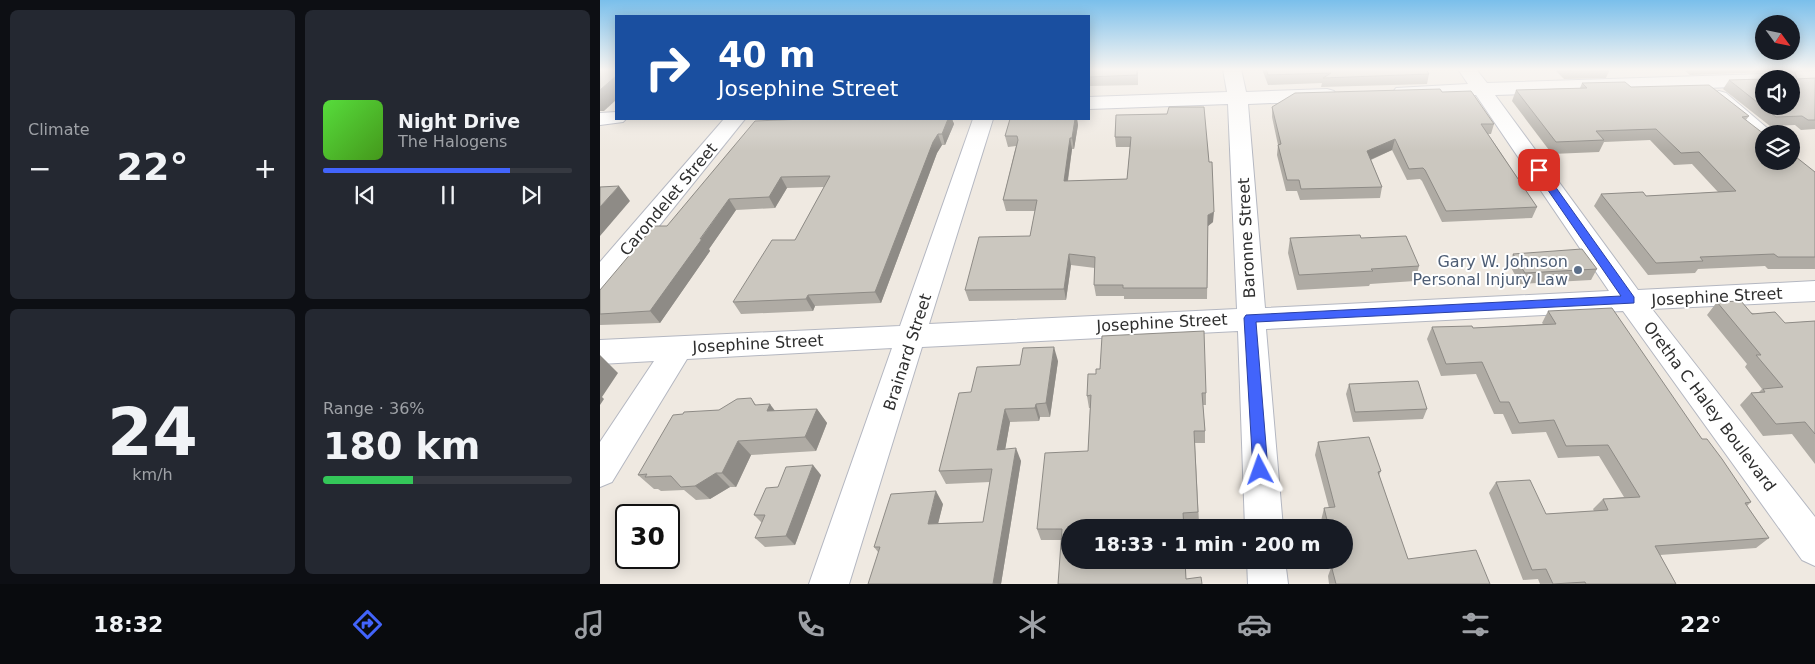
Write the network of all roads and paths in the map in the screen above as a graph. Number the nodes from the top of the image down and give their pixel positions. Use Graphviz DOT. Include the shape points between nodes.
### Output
graph roads {
  1 [pos="1285,96"];
  2 [pos="1486,96"];
  3 [pos="1718,96"];
  4 [pos="1238,98"];
  5 [pos="1090,103"];
  6 [pos="615,118"];
  7 [pos="600,119"];
  8 [pos="734,120"];
  9 [pos="983,120"];
  10 [pos="1755,127"];
  11 [pos="600,280"];
  12 [pos="1815,291"];
  13 [pos="1630,300"];
  14 [pos="1250,318"];
  15 [pos="913,335"];
  16 [pos="679,347"];
  17 [pos="600,352"];
  18 [pos="600,471"];
  19 [pos="1263,519"];
  20 [pos="1815,547"];
  21 [pos="1267,569"];
  22 [pos="828,584"];
  23 [pos="1268,584"];
  1 -- 4 [label="street"];
  2 -- 13 [label="street, Oretha C Haley Boulevard"];
  3 -- 10 [label="street"];
  4 -- 5 [label="street"];
  4 -- 14 [label="street, Baronne Street"];
  6 -- 7 [label="street"];
  8 -- 11 [label="street, Carondelet Street"];
  9 -- 15 [label="street, Brainard Street"];
  12 -- 13 [label="street, Josephine Street"];
  13 -- 14 [label="street, Josephine Street"];
  13 -- 20 [label="street, Oretha C Haley Boulevard"];
  14 -- 15 [label="street, Josephine Street"];
  14 -- 19 [label="street, Baronne Street"];
  15 -- 16 [label="street, Josephine Street"];
  15 -- 22 [label="street, Brainard Street"];
  16 -- 17 [label="street, Josephine Street"];
  16 -- 18 [label="street"];
  21 -- 23 [label="street"];
}
